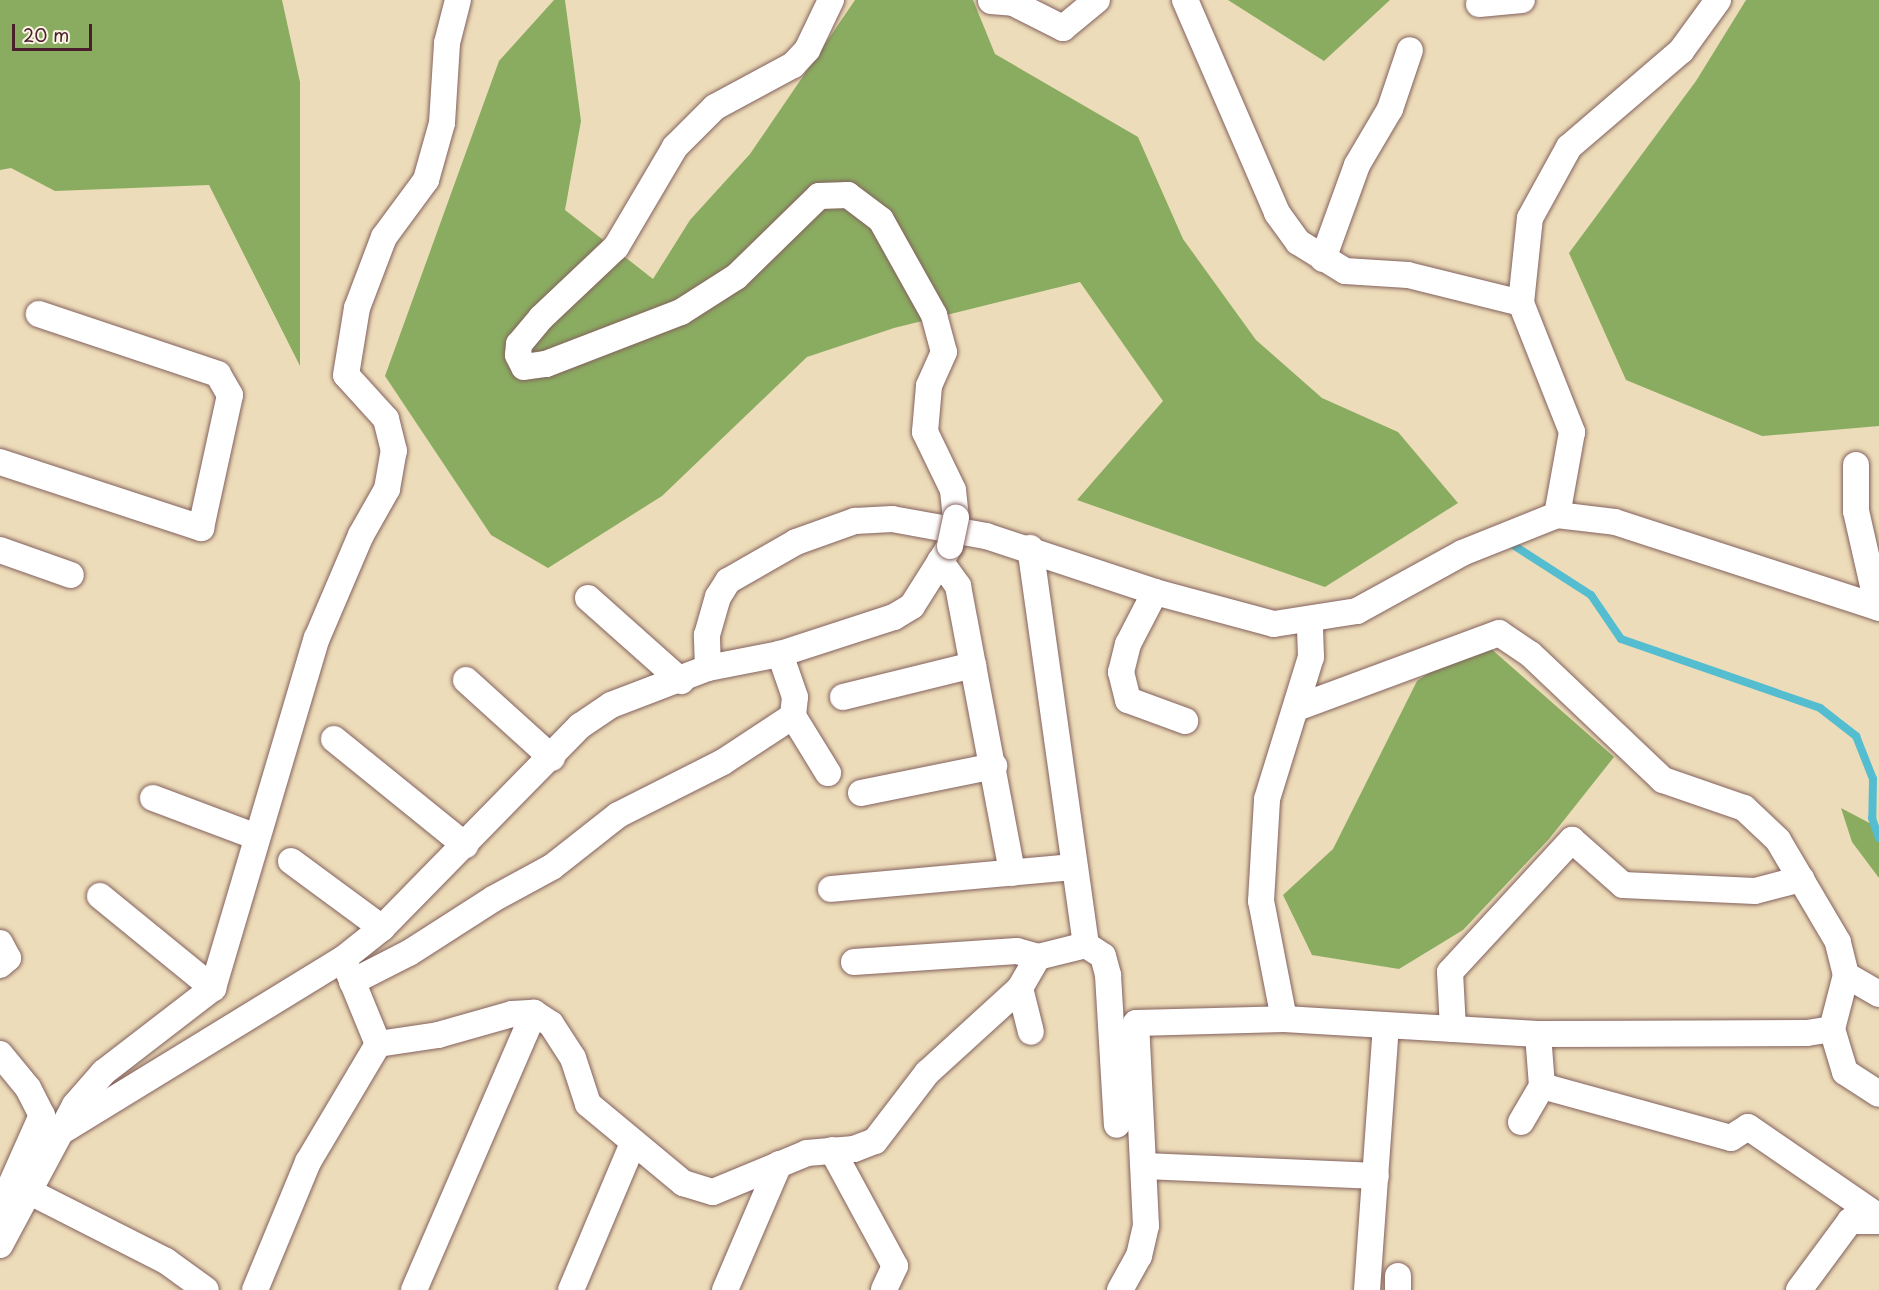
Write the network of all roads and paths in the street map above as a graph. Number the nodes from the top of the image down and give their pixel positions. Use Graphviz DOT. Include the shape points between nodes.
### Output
graph roads {
  1 [pos="458,0"];
  2 [pos="831,0"];
  3 [pos="1097,0"];
  4 [pos="1185,0"];
  5 [pos="1522,0"];
  6 [pos="1718,0"];
  7 [pos="991,1"];
  8 [pos="1479,4"];
  9 [pos="1410,50"];
  10 [pos="1323,259"];
  11 [pos="1521,303"];
  12 [pos="39,314"];
  13 [pos="0,462"];
  14 [pos="1856,465"];
  15 [pos="1557,515"];
  16 [pos="1030,548"];
  17 [pos="0,550"];
  18 [pos="945,554"];
  19 [pos="71,575"];
  20 [pos="1155,592"];
  21 [pos="588,598"];
  22 [pos="1879,608"];
  23 [pos="1310,621"];
  24 [pos="780,654"];
  25 [pos="973,666"];
  26 [pos="708,668"];
  27 [pos="466,680"];
  28 [pos="681,681"];
  29 [pos="843,697"];
  30 [pos="1296,708"];
  31 [pos="793,716"];
  32 [pos="1185,721"];
  33 [pos="334,739"];
  34 [pos="552,758"];
  35 [pos="994,766"];
  36 [pos="828,773"];
  37 [pos="861,793"];
  38 [pos="153,798"];
  39 [pos="257,837"];
  40 [pos="465,845"];
  41 [pos="291,861"];
  42 [pos="1074,867"];
  43 [pos="1012,873"];
  44 [pos="1801,879"];
  45 [pos="831,889"];
  46 [pos="100,896"];
  47 [pos="382,928"];
  48 [pos="0,943"];
  49 [pos="1086,945"];
  50 [pos="1038,957"];
  51 [pos="854,962"];
  52 [pos="0,965"];
  53 [pos="348,970"];
  54 [pos="1846,975"];
  55 [pos="213,988"];
  56 [pos="1020,988"];
  57 [pos="1879,994"];
  58 [pos="534,1013"];
  59 [pos="1284,1019"];
  60 [pos="1386,1028"];
  61 [pos="1453,1029"];
  62 [pos="1832,1029"];
  63 [pos="1031,1032"];
  64 [pos="1538,1034"];
  65 [pos="378,1044"];
  66 [pos="0,1053"];
  67 [pos="1542,1086"];
  68 [pos="1879,1094"];
  69 [pos="1521,1122"];
  70 [pos="1117,1125"];
  71 [pos="59,1133"];
  72 [pos="633,1143"];
  73 [pos="832,1150"];
  74 [pos="779,1164"];
  75 [pos="1146,1166"];
  76 [pos="1376,1176"];
  77 [pos="28,1191"];
  78 [pos="15,1216"];
  79 [pos="1879,1217"];
  80 [pos="1879,1221"];
  81 [pos="0,1245"];
  82 [pos="206,1290"];
  83 [pos="255,1290"];
  84 [pos="414,1290"];
  85 [pos="571,1290"];
  86 [pos="725,1290"];
  87 [pos="884,1290"];
  88 [pos="1120,1290"];
  89 [pos="1367,1290"];
  90 [pos="1799,1290"];
  1 -- 39 [label="street" via="447,43 442,123 426,180 384,237 357,308 346,375 386,419 394,451 387,489 361,535 317,638"];
  2 -- 18 [label="street, bridge" via="807,50 793,65 715,107 675,147 616,246 541,318 519,344 518,355 525,367 546,364 681,312 736,277 819,196 848,195 881,220 933,315 944,352 929,386 925,432 953,490 956,518"];
  3 -- 7 [label="street" via="1063,28 1013,3"];
  4 -- 10 [label="street" via="1278,213 1298,242"];
  5 -- 8 [label="street"];
  6 -- 11 [label="street" via="1681,51 1569,147 1530,218"];
  9 -- 10 [label="street" via="1390,109 1352,176"];
  10 -- 11 [label="street" via="1345,271 1408,275"];
  11 -- 15 [label="street" via="1572,432"];
  12 -- 13 [label="street" via="218,374 230,395 201,528"];
  14 -- 22 [label="street" via="1856,511"];
  15 -- 22 [label="street" via="1615,522"];
  15 -- 23 [label="street" via="1462,553 1357,611"];
  16 -- 20 [label="street"];
  16 -- 26 [label="street" via="892,519 855,521 796,542 728,581 718,597 708,635"];
  16 -- 42 [label="street"];
  17 -- 19 [label="street"];
  18 -- 24 [label="street" via="912,606 894,617"];
  18 -- 25 [label="street" via="958,586"];
  20 -- 23 [label="street" via="1274,624"];
  20 -- 32 [label="street" via="1128,644 1121,672 1128,700"];
  21 -- 28 [label="street"];
  23 -- 30 [label="street" via="1311,657"];
  24 -- 26 [label="street"];
  24 -- 31 [label="street" via="795,697"];
  25 -- 29 [label="street"];
  25 -- 35 [label="street"];
  26 -- 28 [label="street"];
  27 -- 34 [label="street"];
  28 -- 34 [label="street" via="611,705 580,726"];
  30 -- 44 [label="street" via="1499,633 1530,654 1663,780 1744,808 1778,840"];
  30 -- 59 [label="street" via="1267,799 1261,901"];
  31 -- 36 [label="street"];
  31 -- 53 [label="street" via="723,762 618,815 552,867 409,953"];
  33 -- 40 [label="street"];
  34 -- 40 [label="street"];
  35 -- 37 [label="street"];
  35 -- 43 [label="street"];
  38 -- 39 [label="street"];
  39 -- 55 [label="street"];
  40 -- 47 [label="street"];
  41 -- 47 [label="street"];
  42 -- 43 [label="street"];
  42 -- 49 [label="street"];
  43 -- 45 [label="street"];
  44 -- 54 [label="street" via="1838,942"];
  44 -- 61 [label="street" via="1755,891 1623,885 1572,840 1450,972"];
  46 -- 55 [label="street"];
  47 -- 53 [label="street"];
  48 -- 52 [label="street" via="8,958"];
  49 -- 50 [label="street"];
  49 -- 70 [label="street" via="1103,956 1108,975"];
  50 -- 51 [label="street" via="1017,951"];
  50 -- 56 [label="street"];
  53 -- 65 [label="street"];
  53 -- 71 [label="street"];
  54 -- 57 [label="street"];
  54 -- 62 [label="street"];
  55 -- 71 [label="street" via="104,1072 75,1105"];
  56 -- 63 [label="street"];
  56 -- 73 [label="street" via="927,1073 875,1142 854,1149"];
  58 -- 65 [label="street" via="512,1014 438,1035"];
  58 -- 72 [label="street" via="551,1024 573,1058 588,1104"];
  58 -- 84 [label="street"];
  59 -- 60 [label="street"];
  59 -- 75 [label="street" via="1136,1023"];
  60 -- 61 [label="street"];
  60 -- 76 [label="street"];
  61 -- 64 [label="street"];
  62 -- 64 [label="street" via="1807,1033"];
  62 -- 68 [label="street" via="1845,1072"];
  64 -- 67 [label="street"];
  65 -- 83 [label="street" via="308,1162"];
  66 -- 78 [label="street" via="28,1088 42,1115 1,1206"];
  67 -- 69 [label="street"];
  67 -- 79 [label="street" via="1731,1138 1748,1127"];
  71 -- 77 [label="street"];
  72 -- 74 [label="street" via="682,1183 713,1192"];
  72 -- 85 [label="street"];
  73 -- 74 [label="street" via="807,1153"];
  73 -- 87 [label="street" via="895,1266"];
  74 -- 86 [label="street"];
  75 -- 76 [label="street"];
  75 -- 88 [label="street" via="1146,1226 1139,1256"];
  76 -- 89 [label="street"];
  77 -- 78 [label="street"];
  77 -- 82 [label="street" via="166,1261"];
  78 -- 81 [label="street"];
  80 -- 90 [label="street" via="1850,1221"];
}
